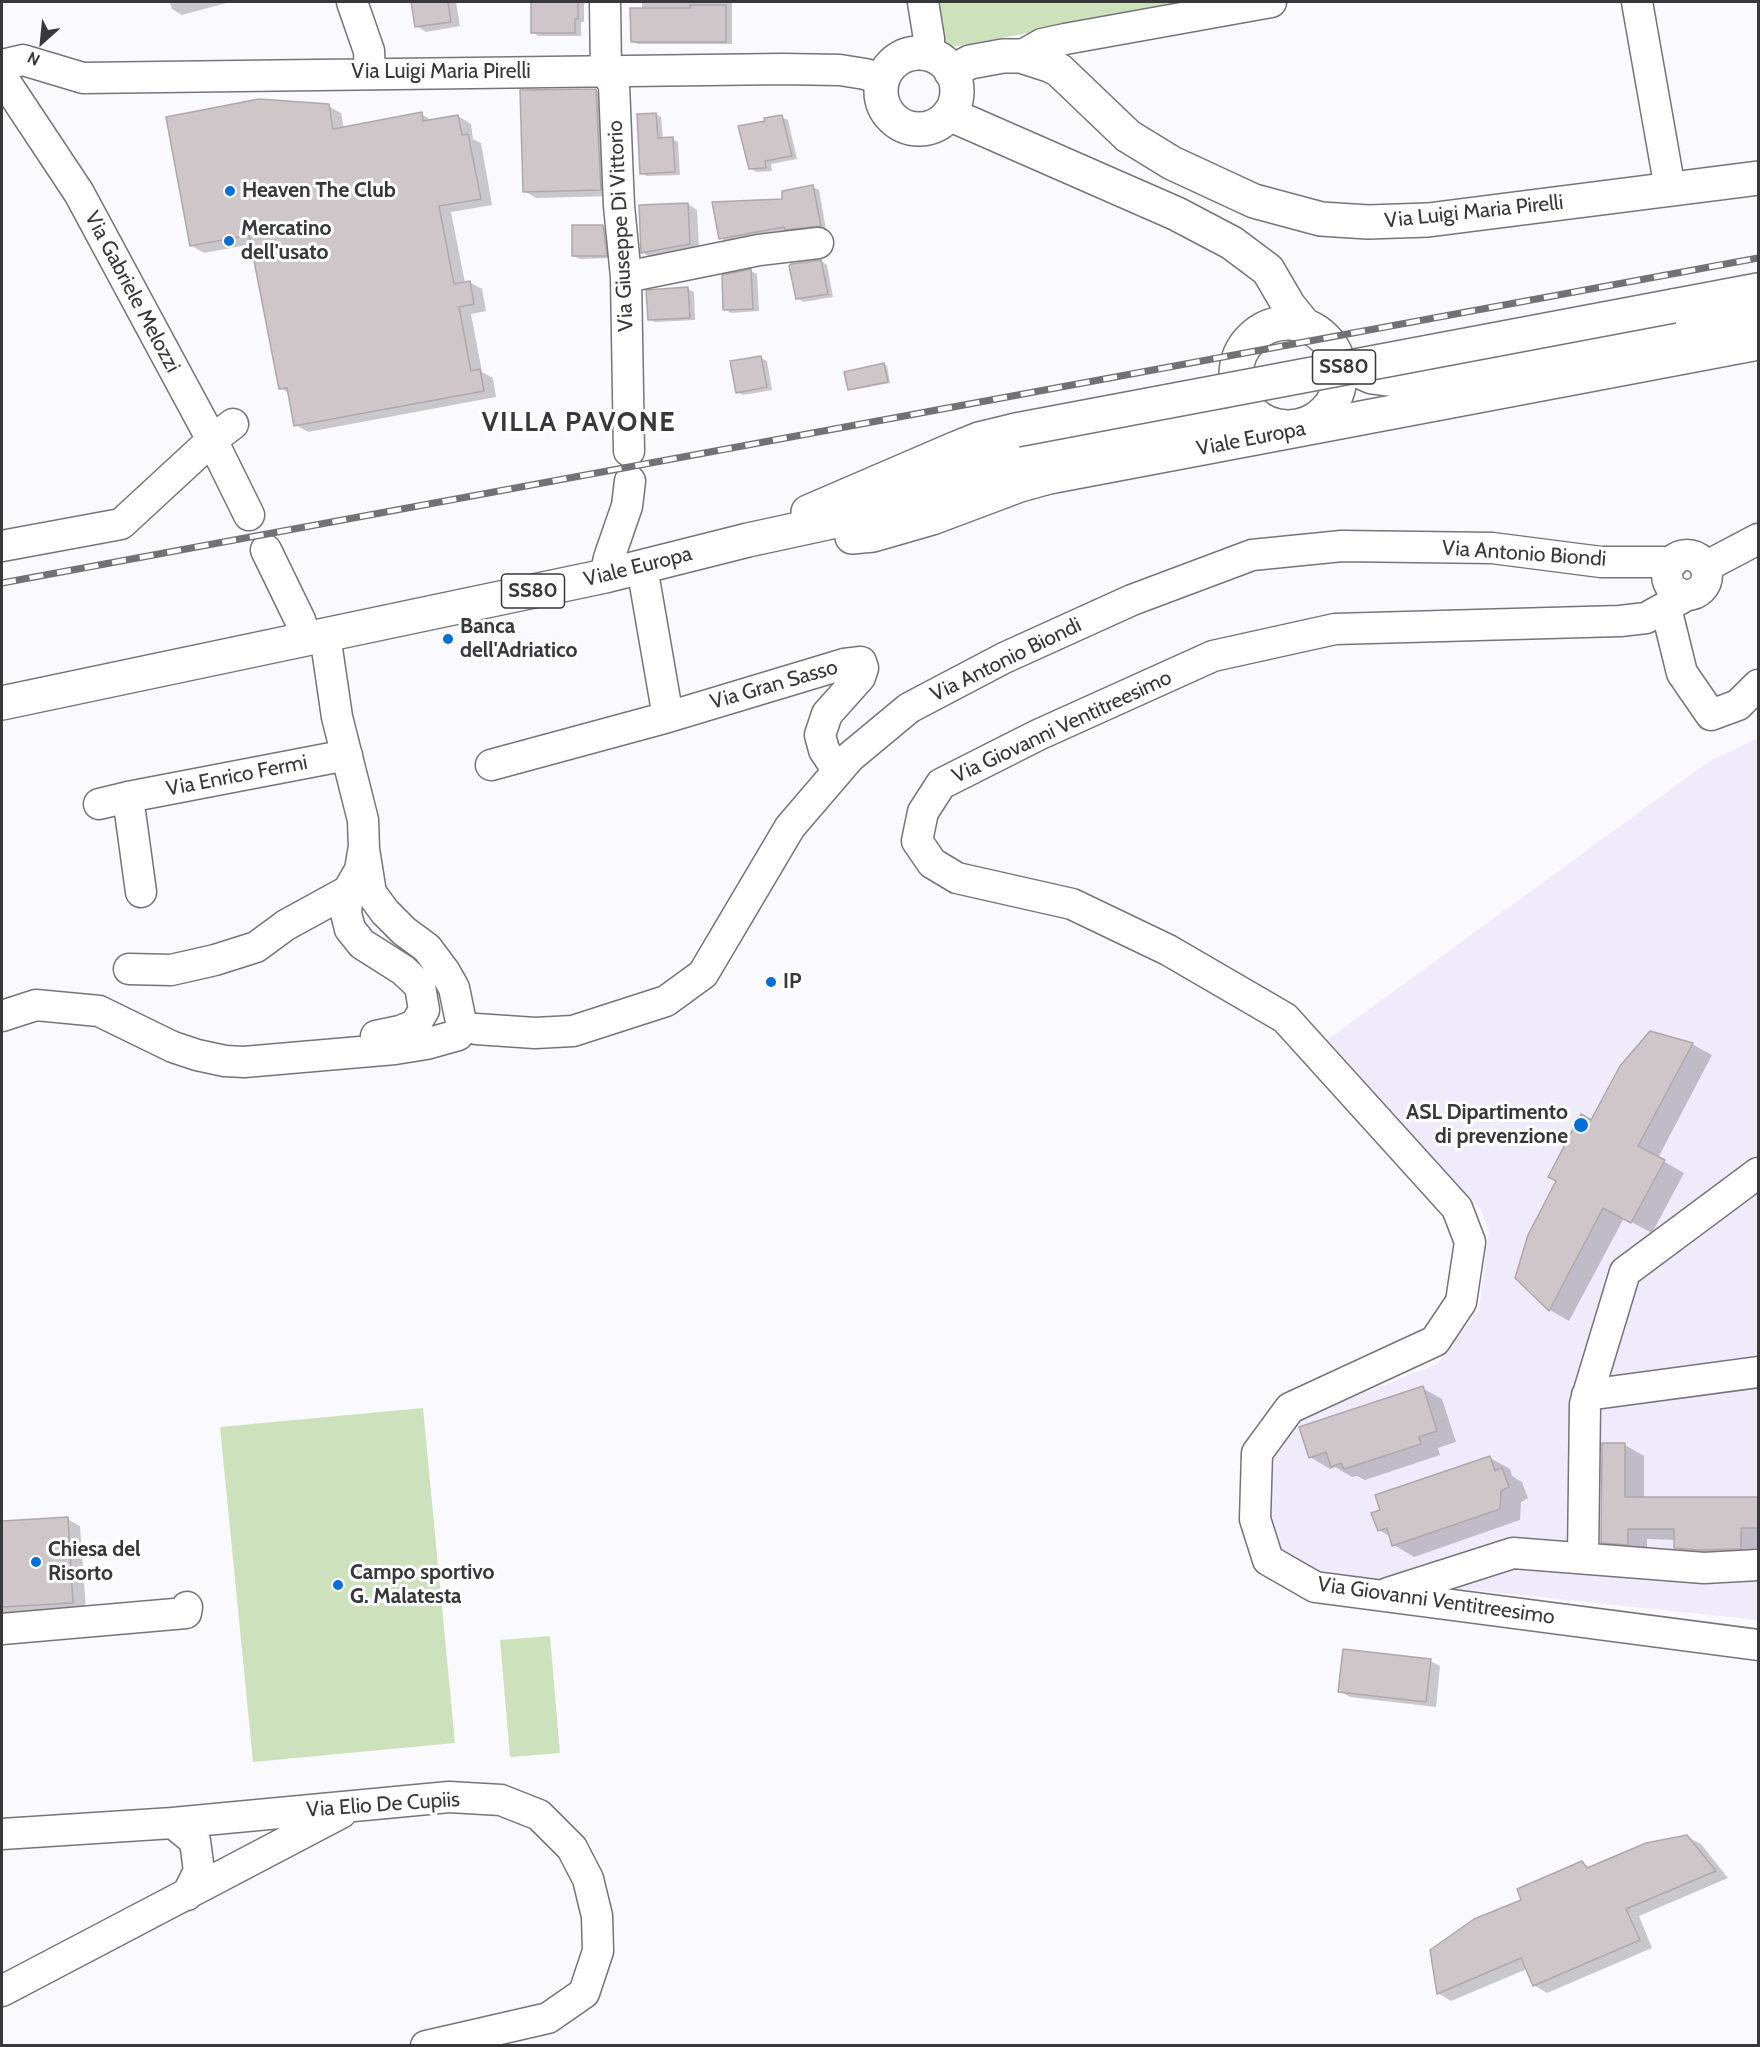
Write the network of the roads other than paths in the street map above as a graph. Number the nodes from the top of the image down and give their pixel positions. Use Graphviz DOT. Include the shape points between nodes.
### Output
graph roads {
  1 [pos="352,2"];
  2 [pos="605,2"];
  3 [pos="923,2"];
  4 [pos="1271,2"];
  5 [pos="1637,2"];
  6 [pos="1021,56"];
  7 [pos="940,64"];
  8 [pos="2,65"];
  9 [pos="606,71"];
  10 [pos="370,73"];
  11 [pos="2,76"];
  12 [pos="883,80"];
  13 [pos="949,114"];
  14 [pos="1758,178"];
  15 [pos="1670,189"];
  16 [pos="818,243"];
  17 [pos="1249,257"];
  18 [pos="626,277"];
  19 [pos="1758,291"];
  20 [pos="1758,318"];
  21 [pos="1306,327"];
  22 [pos="1258,332"];
  23 [pos="1758,343"];
  24 [pos="1338,362"];
  25 [pos="1236,374"];
  26 [pos="1425,379"];
  27 [pos="1327,410"];
  28 [pos="1263,421"];
  29 [pos="1164,429"];
  30 [pos="223,432"];
  31 [pos="629,452"];
  32 [pos="630,481"];
  33 [pos="249,515"];
  34 [pos="1758,539"];
  35 [pos="748,540"];
  36 [pos="2,546"];
  37 [pos="266,550"];
  38 [pos="1673,562"];
  39 [pos="642,567"];
  40 [pos="1705,567"];
  41 [pos="605,576"];
  42 [pos="1676,601"];
  43 [pos="315,637"];
  44 [pos="1758,685"];
  45 [pos="2,703"];
  46 [pos="668,717"];
  47 [pos="347,755"];
  48 [pos="491,765"];
  49 [pos="838,771"];
  50 [pos="128,797"];
  51 [pos="99,804"];
  52 [pos="364,849"];
  53 [pos="348,891"];
  54 [pos="141,892"];
  55 [pos="129,969"];
  56 [pos="2,1016"];
  57 [pos="464,1027"];
  58 [pos="244,1062"];
  59 [pos="1758,1173"];
  60 [pos="1758,1372"];
  61 [pos="1587,1395"];
  62 [pos="1583,1558"];
  63 [pos="1758,1565"];
  64 [pos="1380,1596"];
  65 [pos="187,1607"];
  66 [pos="2,1629"];
  67 [pos="1758,1645"];
  68 [pos="354,1806"];
  69 [pos="173,1823"];
  70 [pos="2,1834"];
  71 [pos="187,1895"];
  72 [pos="2,1991"];
  73 [pos="426,2046"];
  1 -- 10 [label="street" via="369,51"];
  2 -- 9 [label="street, Via Giuseppe Di Vittorio"];
  3 -- 7 [label="street" via="929,39"];
  4 -- 6 [label="street" via="1065,39 1042,44"];
  5 -- 15 [label="street"];
  6 -- 7 [label="main road, Via Luigi Maria Pirelli"];
  6 -- 15 [label="main road, Via Luigi Maria Pirelli" via="1059,70 1128,136 1172,163 1254,201 1300,215 1368,222 1428,220"];
  7 -- 12 [label="main road" via="912,54 897,60"];
  7 -- 13 [label="main road" via="957,89"];
  8 -- 10 [label="street, Via Luigi Maria Pirelli" via="23,60 83,78"];
  9 -- 10 [label="street, Via Luigi Maria Pirelli"];
  9 -- 12 [label="street, Via Luigi Maria Pirelli" via="840,70"];
  9 -- 18 [label="street, Via Giuseppe Di Vittorio" via="614,85"];
  11 -- 30 [label="street, Via Gabriele Melozzi" via="79,193"];
  12 -- 13 [label="main road" via="881,95 886,109 902,125 916,129 931,127"];
  13 -- 17 [label="main road" via="1211,231"];
  14 -- 15 [label="main road, Via Luigi Maria Pirelli"];
  16 -- 18 [label="street" via="759,250"];
  17 -- 21 [label="main road" via="1268,270"];
  17 -- 22 [label="main road" via="1262,300"];
  18 -- 31 [label="street, Via Giuseppe Di Vittorio"];
  19 -- 35 [label="main road, Viale Europa / SS80, bridge" via="1016,430 952,450"];
  20 -- 26 [label="main road, Viale Europa / SS80"];
  21 -- 22 [label="main road, SS80" via="1287,323"];
  21 -- 24 [label="main road, SS80" via="1327,341"];
  22 -- 25 [label="main road, SS80" via="1242,350"];
  23 -- 35 [label="main road, Viale Europa / SS80" via="1049,477 873,535"];
  24 -- 26 [label="main road, Viale Europa / SS80" via="1372,377"];
  24 -- 27 [label="main road, SS80" via="1339,388"];
  25 -- 28 [label="main road" via="1243,402"];
  25 -- 29 [label="main road, Viale Europa / SS80" via="1207,406"];
  26 -- 27 [label="main road, Viale Europa / SS80" via="1404,389"];
  27 -- 28 [label="main road, SS80" via="1297,427 1279,427"];
  28 -- 29 [label="main road, Viale Europa / SS80" via="1178,431"];
  29 -- 35 [label="main road, Viale Europa / SS80" via="1030,455 859,516"];
  30 -- 33 [label="street, Via Gabriele Melozzi"];
  30 -- 36 [label="street" via="121,524"];
  32 -- 41 [label="street" via="627,506"];
  34 -- 40 [label="street"];
  35 -- 39 [label="main road, Viale Europa / SS80"];
  37 -- 43 [label="street" via="300,620"];
  38 -- 40 [label="street" via="1691,556"];
  38 -- 42 [label="street" via="1668,574"];
  38 -- 49 [label="street, Via Antonio Biondi" via="1601,562 1492,548 1402,546 1342,546 1252,555 1132,600 1004,658 909,708"];
  39 -- 41 [label="main road, Viale Europa / SS80"];
  39 -- 46 [label="street"];
  40 -- 42 [label="street" via="1704,586"];
  41 -- 43 [label="main road, Viale Europa / SS80"];
  42 -- 44 [label="street" via="1682,673 1711,716 1738,705"];
  42 -- 64 [label="street, Via Giovanni Ventitreesimo" via="1646,618 1335,629 1213,656 1038,735 941,784 923,812 916,841 932,863 957,878 1071,904 1168,950 1285,1018 1456,1208 1470,1242 1461,1302 1435,1341 1290,1408 1257,1453 1255,1519 1268,1560 1316,1587"];
  43 -- 45 [label="main road, SS80"];
  43 -- 47 [label="street" via="332,670"];
  46 -- 48 [label="street, Via Gran Sasso"];
  46 -- 49 [label="street, Via Gran Sasso" via="861,662 860,677 827,714 820,735 824,750"];
  47 -- 50 [label="street, Via Enrico Fermi"];
  47 -- 52 [label="street" via="363,820"];
  49 -- 57 [label="street, Via Antonio Biondi" via="790,827 703,974 666,1001 573,1031 536,1033"];
  50 -- 51 [label="street, Via Enrico Fermi"];
  50 -- 54 [label="street"];
  52 -- 53 [label="street" via="360,870"];
  52 -- 57 [label="street" via="370,893 385,912 427,948 445,972 454,988"];
  53 -- 55 [label="street" via="256,947 171,970"];
  53 -- 58 [label="street" via="345,913 350,929 362,944 420,986 424,1010 420,1018 415,1025 400,1031 307,1041"];
  56 -- 58 [label="street, Via Antonio Biondi" via="36,1005 99,1011 173,1047"];
  57 -- 58 [label="street, Via Antonio Biondi" via="426,1044 395,1049"];
  59 -- 61 [label="street" via="1625,1272"];
  60 -- 61 [label="street"];
  61 -- 62 [label="street"];
  62 -- 63 [label="street" via="1704,1568"];
  62 -- 64 [label="street" via="1513,1553"];
  64 -- 67 [label="street, Via Giovanni Ventitreesimo"];
  65 -- 66 [label="street" via="186,1613"];
  68 -- 69 [label="street, Via Elio De Cupiis"];
  68 -- 71 [label="street"];
  68 -- 73 [label="street, Via Elio De Cupiis" via="449,1797 501,1800 539,1815 572,1848 588,1879 597,1916 598,1951 584,1993 548,2018"];
  69 -- 70 [label="street, Via Elio De Cupiis"];
  69 -- 71 [label="street" via="195,1841 199,1871"];
  71 -- 72 [label="street"];
}
